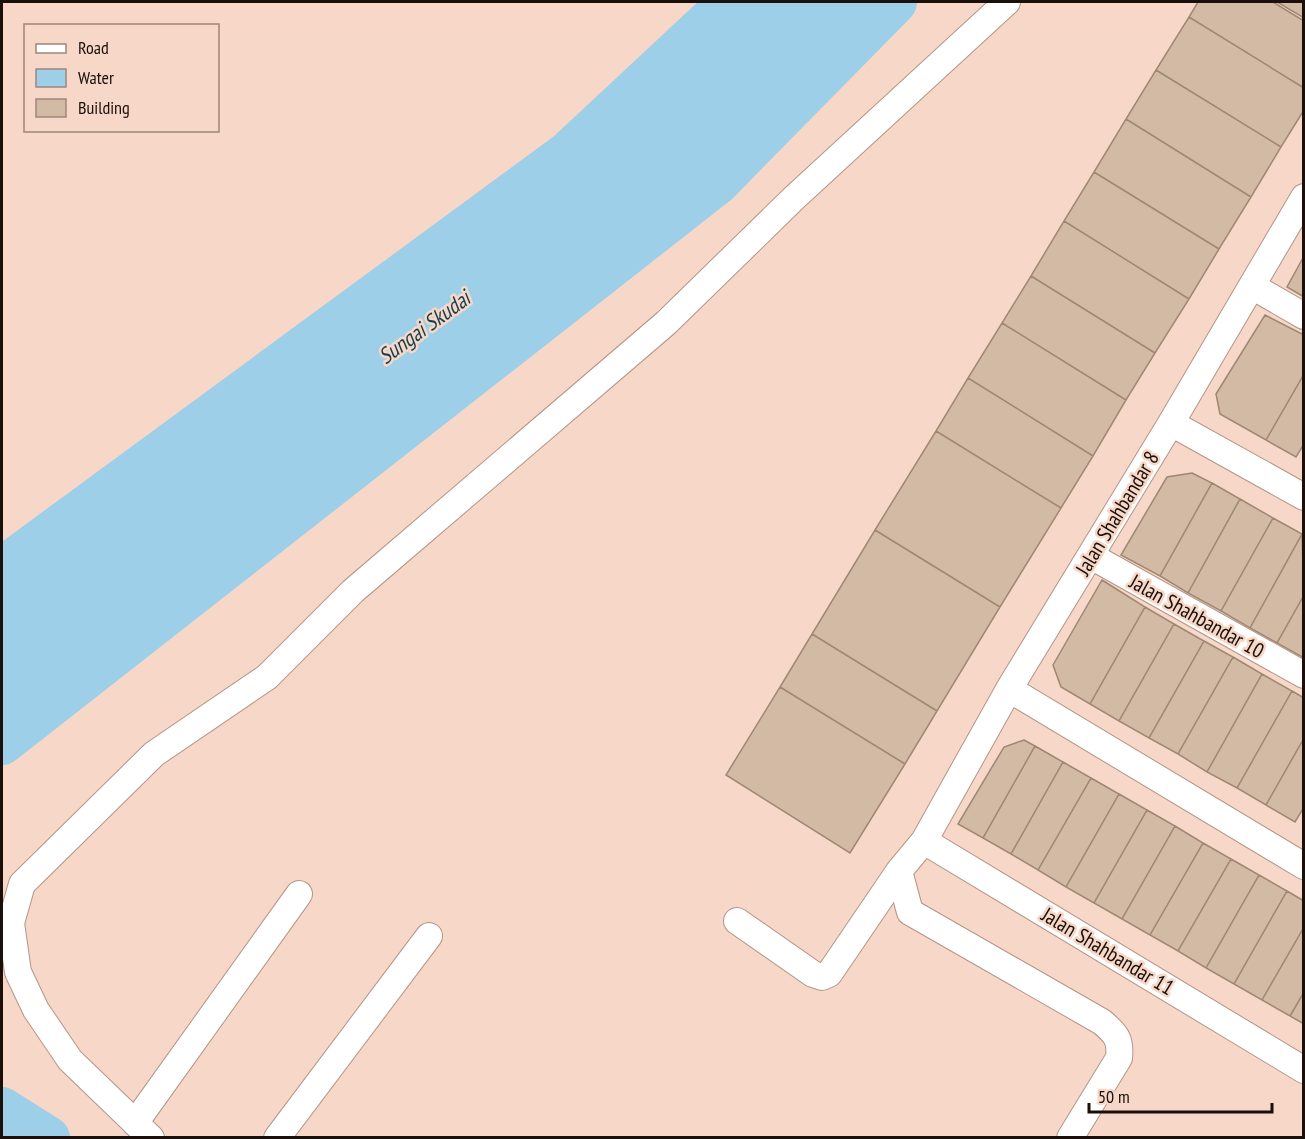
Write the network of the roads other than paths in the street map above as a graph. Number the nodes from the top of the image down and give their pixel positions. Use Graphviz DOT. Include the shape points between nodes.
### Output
graph roads {
  1 [pos="1007,2"];
  2 [pos="1304,197"];
  3 [pos="1252,286"];
  4 [pos="1304,316"];
  5 [pos="1171,423"];
  6 [pos="1304,496"];
  7 [pos="1091,556"];
  8 [pos="1304,675"];
  9 [pos="1009,689"];
  10 [pos="927,834"];
  11 [pos="1304,866"];
  12 [pos="899,871"];
  13 [pos="299,894"];
  14 [pos="737,921"];
  15 [pos="429,936"];
  16 [pos="1304,1070"];
  17 [pos="143,1130"];
  18 [pos="277,1137"];
  19 [pos="1070,1137"];
  1 -- 17 [label="street" via="794,198 666,323 353,591 267,677 154,754 22,884 11,923 18,972 36,1011 70,1060"];
  2 -- 3 [label="street, Jalan Shahbandar 8"];
  3 -- 4 [label="street"];
  3 -- 5 [label="street, Jalan Shahbandar 8"];
  5 -- 6 [label="street"];
  5 -- 7 [label="street, Jalan Shahbandar 8"];
  7 -- 8 [label="street, Jalan Shahbandar 10"];
  7 -- 9 [label="street, Jalan Shahbandar 8"];
  9 -- 10 [label="street, Jalan Shahbandar 8"];
  9 -- 11 [label="street"];
  10 -- 12 [label="street, Jalan Shahbandar 8"];
  10 -- 16 [label="street, Jalan Shahbandar 11"];
  12 -- 14 [label="street, Jalan Shahbandar 8" via="829,974 822,977"];
  12 -- 19 [label="street" via="910,912 1102,1022 1116,1036 1119,1058"];
  13 -- 17 [label="street"];
  15 -- 18 [label="street"];
}
